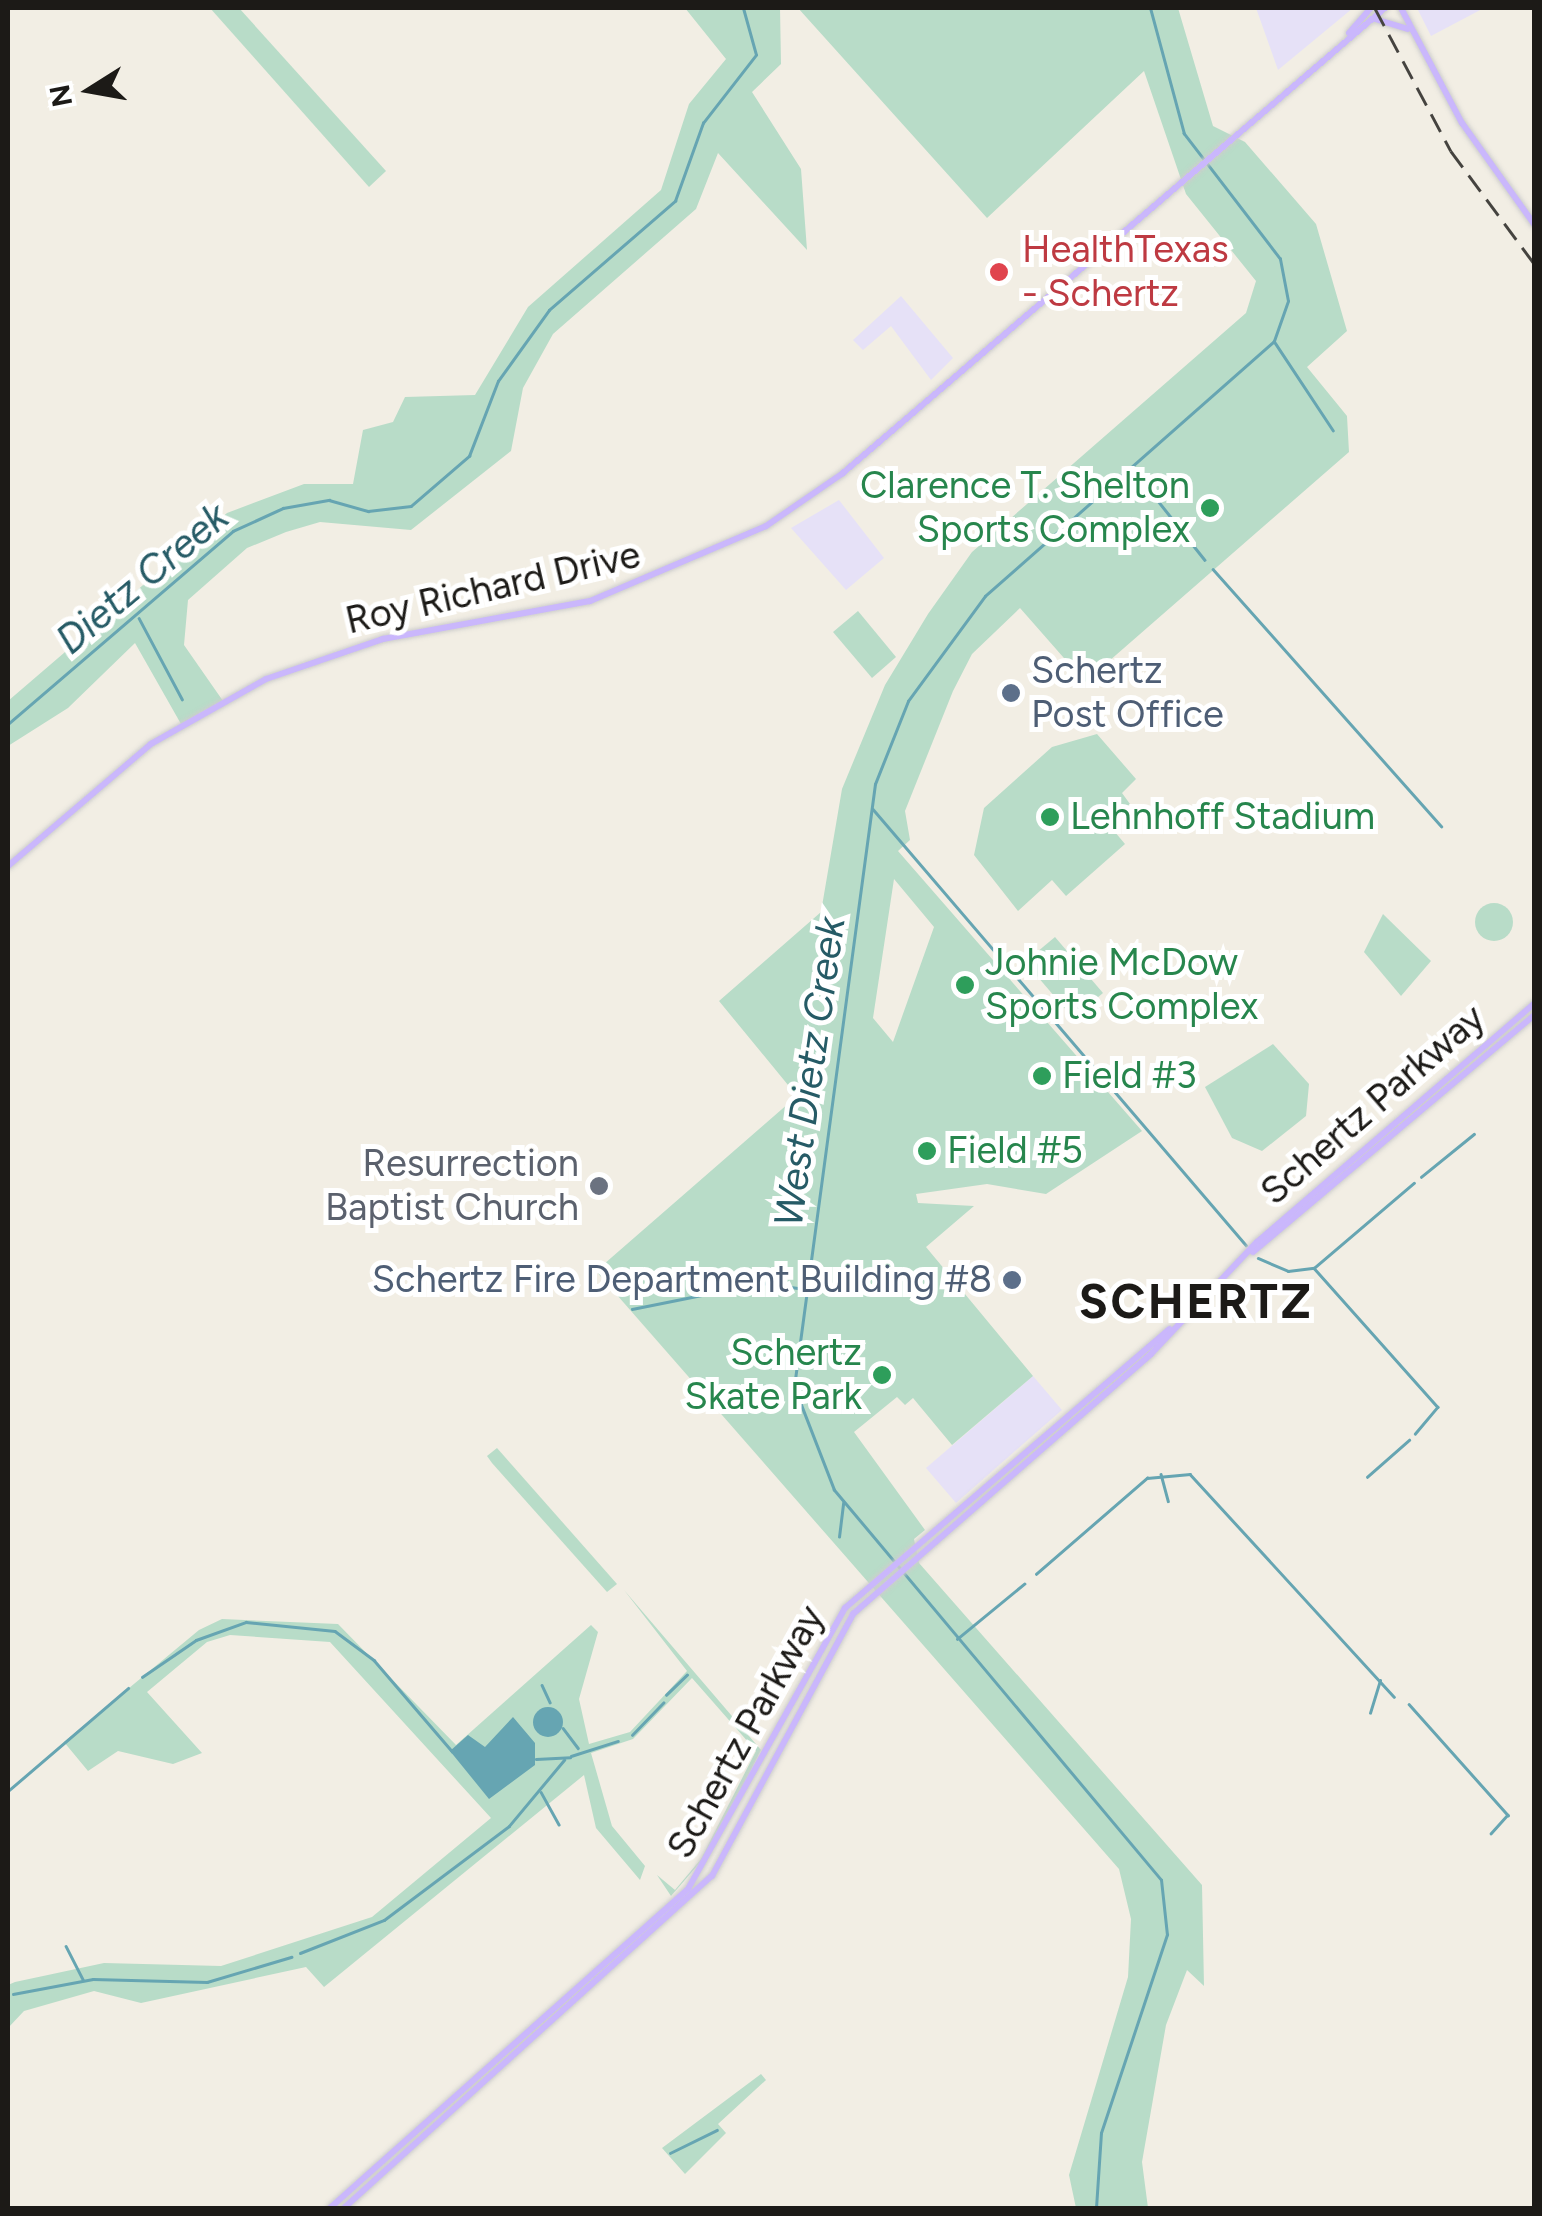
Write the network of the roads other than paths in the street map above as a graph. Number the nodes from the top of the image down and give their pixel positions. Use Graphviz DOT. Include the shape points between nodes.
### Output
graph roads {
  1 [pos="1371,8"];
  2 [pos="1384,8"];
  3 [pos="1401,8"];
  4 [pos="1369,21"];
  5 [pos="1414,34"];
  6 [pos="1347,36"];
  7 [pos="1534,224"];
  8 [pos="8,866"];
  9 [pos="1534,1004"];
  10 [pos="1534,1015"];
  11 [pos="1506,1033"];
  12 [pos="1170,1328"];
  13 [pos="1145,1346"];
  14 [pos="1151,1354"];
  15 [pos="1125,1364"];
  16 [pos="1130,1372"];
  17 [pos="1083,1403"];
  18 [pos="1089,1410"];
  19 [pos="1058,1431"];
  20 [pos="921,1548"];
  21 [pos="330,2208"];
  22 [pos="344,2208"];
  1 -- 6 [label="main road, Roy Richard Drive"];
  2 -- 4 [label="main road, Roy Richard Drive"];
  3 -- 5 [label="main road"];
  4 -- 5 [label="main road" via="1386,17"];
  4 -- 6 [label="main road, Roy Richard Drive"];
  5 -- 7 [label="main road"];
  6 -- 8 [label="main road, Roy Richard Drive" via="843,474 760,530 590,600 383,640 266,679 150,744"];
  9 -- 11 [label="main road, Schertz Parkway"];
  10 -- 11 [label="main road, Schertz Parkway"];
  11 -- 12 [label="main road, Schertz Parkway"];
  12 -- 13 [label="main road, Schertz Parkway"];
  12 -- 14 [label="main road, Schertz Parkway"];
  13 -- 14 [label="main road"];
  13 -- 15 [label="main road, Schertz Parkway"];
  14 -- 16 [label="main road, Schertz Parkway"];
  15 -- 16 [label="main road"];
  15 -- 17 [label="main road, Schertz Parkway"];
  16 -- 18 [label="main road, Schertz Parkway"];
  17 -- 18 [label="main road"];
  17 -- 19 [label="main road, Schertz Parkway"];
  18 -- 19 [label="main road, Schertz Parkway"];
  19 -- 20 [label="main road, Schertz Parkway"];
  20 -- 21 [label="main road, Schertz Parkway" via="868,1587 818,1648 720,1845 688,1889"];
  20 -- 22 [label="main road, Schertz Parkway" via="825,1656 712,1876"];
}
